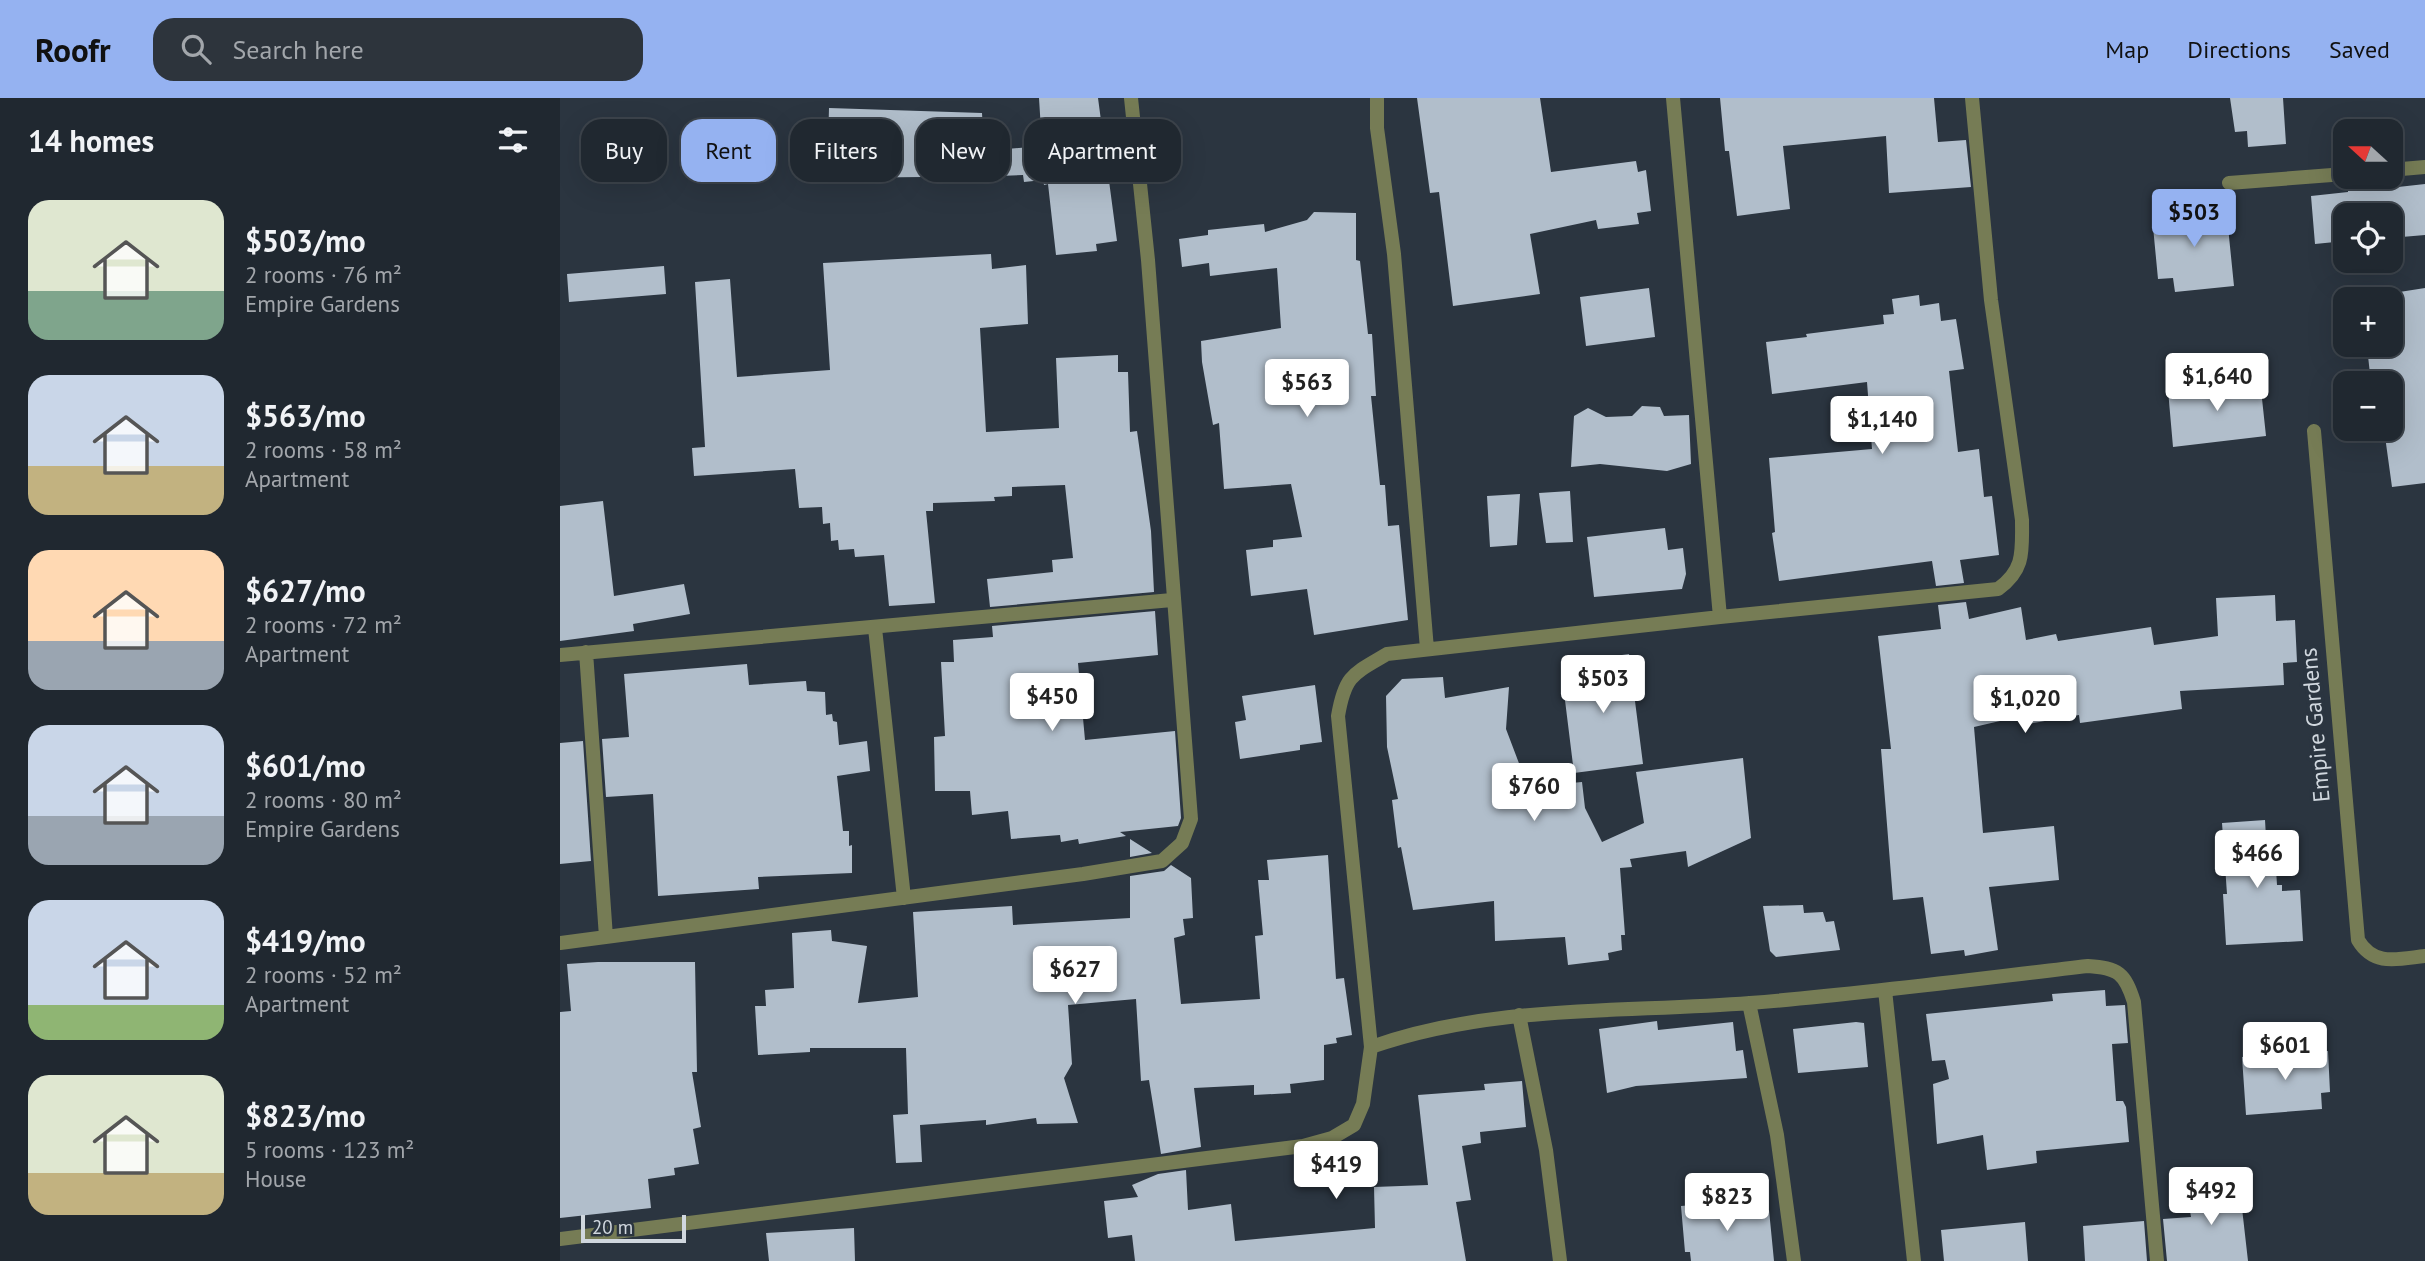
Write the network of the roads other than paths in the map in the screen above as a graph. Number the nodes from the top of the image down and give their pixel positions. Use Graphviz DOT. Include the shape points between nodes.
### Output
graph roads {
  1 [pos="1131,98"];
  2 [pos="1377,98"];
  3 [pos="1673,98"];
  4 [pos="1972,98"];
  5 [pos="2425,167"];
  6 [pos="2403,169"];
  7 [pos="2333,175"];
  8 [pos="2229,183"];
  9 [pos="2314,431"];
  10 [pos="1172,600"];
  11 [pos="1720,617"];
  12 [pos="875,628"];
  13 [pos="1427,649"];
  14 [pos="586,652"];
  15 [pos="560,655"];
  16 [pos="904,898"];
  17 [pos="606,937"];
  18 [pos="560,943"];
  19 [pos="2425,956"];
  20 [pos="1885,990"];
  21 [pos="1749,1003"];
  22 [pos="1519,1015"];
  23 [pos="1371,1046"];
  24 [pos="560,1239"];
  25 [pos="1560,1261"];
  26 [pos="1794,1261"];
  27 [pos="1914,1261"];
  28 [pos="2157,1261"];
  1 -- 10 [label="street" via="1148,260"];
  2 -- 13 [label="street"];
  3 -- 11 [label="street"];
  4 -- 11 [label="street" via="1991,300 2022,520 2022,553 2014,578 1998,590"];
  5 -- 6 [label="street"];
  7 -- 8 [label="street"];
  9 -- 19 [label="street, Empire Gardens" via="2358,940 2365,951 2383,960"];
  10 -- 12 [label="street"];
  10 -- 16 [label="street" via="1191,819 1182,843 1162,861"];
  11 -- 13 [label="street"];
  12 -- 14 [label="street"];
  12 -- 16 [label="street"];
  13 -- 23 [label="street" via="1387,654 1352,674 1338,716"];
  14 -- 15 [label="street"];
  14 -- 17 [label="street"];
  16 -- 17 [label="street"];
  17 -- 18 [label="street"];
  20 -- 21 [label="street"];
  20 -- 27 [label="street"];
  20 -- 28 [label="street" via="2088,966 2110,968 2127,980 2137,1028"];
  21 -- 22 [label="street"];
  21 -- 26 [label="street" via="1777,1135"];
  22 -- 23 [label="street" via="1418,1030"];
  22 -- 25 [label="street" via="1546,1150"];
  23 -- 24 [label="street" via="1363,1104 1354,1125 1332,1138 1303,1146"];
}
